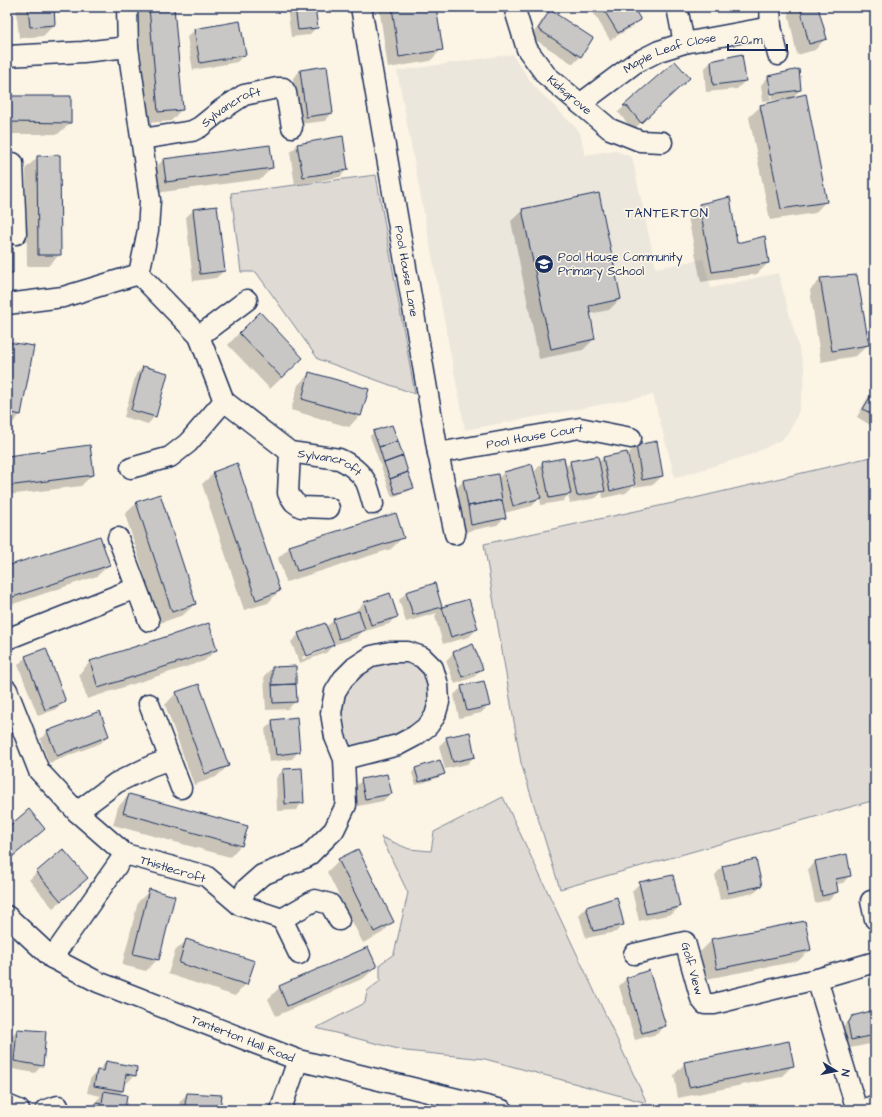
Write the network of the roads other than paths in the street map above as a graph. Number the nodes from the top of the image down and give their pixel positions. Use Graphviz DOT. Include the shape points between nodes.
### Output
graph roads {
  1 [pos="127,7"];
  2 [pos="361,7"];
  3 [pos="514,7"];
  4 [pos="677,7"];
  5 [pos="770,7"];
  6 [pos="771,27"];
  7 [pos="684,43"];
  8 [pos="128,47"];
  9 [pos="778,55"];
  10 [pos="7,56"];
  11 [pos="580,104"];
  12 [pos="292,127"];
  13 [pos="142,139"];
  14 [pos="662,142"];
  15 [pos="13,163"];
  16 [pos="11,198"];
  17 [pos="16,234"];
  18 [pos="138,274"];
  19 [pos="247,300"];
  20 [pos="7,304"];
  21 [pos="199,336"];
  22 [pos="224,401"];
  23 [pos="630,438"];
  24 [pos="290,452"];
  25 [pos="438,453"];
  26 [pos="132,468"];
  27 [pos="373,504"];
  28 [pos="329,508"];
  29 [pos="454,534"];
  30 [pos="118,538"];
  31 [pos="136,588"];
  32 [pos="148,621"];
  33 [pos="7,639"];
  34 [pos="7,690"];
  35 [pos="150,704"];
  36 [pos="170,759"];
  37 [pos="344,759"];
  38 [pos="181,788"];
  39 [pos="77,812"];
  40 [pos="125,854"];
  41 [pos="240,905"];
  42 [pos="7,916"];
  43 [pos="282,919"];
  44 [pos="339,920"];
  45 [pos="299,954"];
  46 [pos="634,954"];
  47 [pos="52,958"];
  48 [pos="875,962"];
  49 [pos="817,979"];
  50 [pos="298,1060"];
  51 [pos="875,1105"];
  52 [pos="7,1106"];
  53 [pos="19,1110"];
  54 [pos="281,1110"];
  55 [pos="502,1110"];
  56 [pos="857,1110"];
  57 [pos="863,1110"];
  1 -- 8 [label="street"];
  2 -- 25 [label="street, Pool House Lane"];
  3 -- 11 [label="street, Kidsgrove" via="526,48 546,76"];
  4 -- 7 [label="street"];
  5 -- 6 [label="street"];
  6 -- 7 [label="street, Maple Leaf Close"];
  6 -- 9 [label="street"];
  7 -- 11 [label="street, Maple Leaf Close" via="659,51 635,63"];
  8 -- 10 [label="street"];
  8 -- 13 [label="street"];
  11 -- 14 [label="street, Kidsgrove" via="610,129 640,141"];
  12 -- 13 [label="street, Sylvancroft" via="286,94 283,88 276,88 244,95 192,131"];
  13 -- 18 [label="street" via="150,200 148,230"];
  15 -- 16 [label="street"];
  16 -- 17 [label="street"];
  18 -- 20 [label="street" via="63,297"];
  18 -- 21 [label="street"];
  19 -- 21 [label="street"];
  21 -- 22 [label="street"];
  22 -- 24 [label="street, Sylvancroft"];
  22 -- 26 [label="street" via="188,443 170,457"];
  23 -- 25 [label="street, Pool House Court" via="580,428"];
  24 -- 27 [label="street, Sylvancroft" via="347,462 365,481"];
  24 -- 28 [label="street, Sylvancroft" via="288,493 294,502 301,507"];
  25 -- 29 [label="street, Pool House Lane"];
  30 -- 31 [label="street"];
  31 -- 32 [label="street"];
  31 -- 33 [label="street"];
  34 -- 39 [label="street, Thistlecroft" via="39,771"];
  35 -- 36 [label="street"];
  36 -- 38 [label="street"];
  36 -- 39 [label="street" via="116,783"];
  37 -- 37 [label="street" via="335,737 331,713 335,692 343,679 372,656 408,652 422,657 434,668 438,685 439,702 435,716 428,726 398,745"];
  37 -- 41 [label="street" via="346,805 334,830 307,857 262,875 246,889"];
  39 -- 40 [label="street, Thistlecroft"];
  40 -- 41 [label="street, Thistlecroft" via="206,876"];
  40 -- 47 [label="street, Thistlecroft"];
  41 -- 43 [label="street, Thistlecroft"];
  42 -- 47 [label="street, Tanterton Hall Road"];
  43 -- 44 [label="street" via="315,900 330,904"];
  43 -- 45 [label="street"];
  46 -- 49 [label="street, Golf View" via="685,942 701,999 705,1004"];
  47 -- 50 [label="street, Tanterton Hall Road" via="98,982"];
  48 -- 49 [label="street, Golf View"];
  49 -- 56 [label="street"];
  50 -- 54 [label="street"];
  50 -- 55 [label="street, Tanterton Hall Road"];
  51 -- 57 [label="street"];
  52 -- 53 [label="street"];
}
